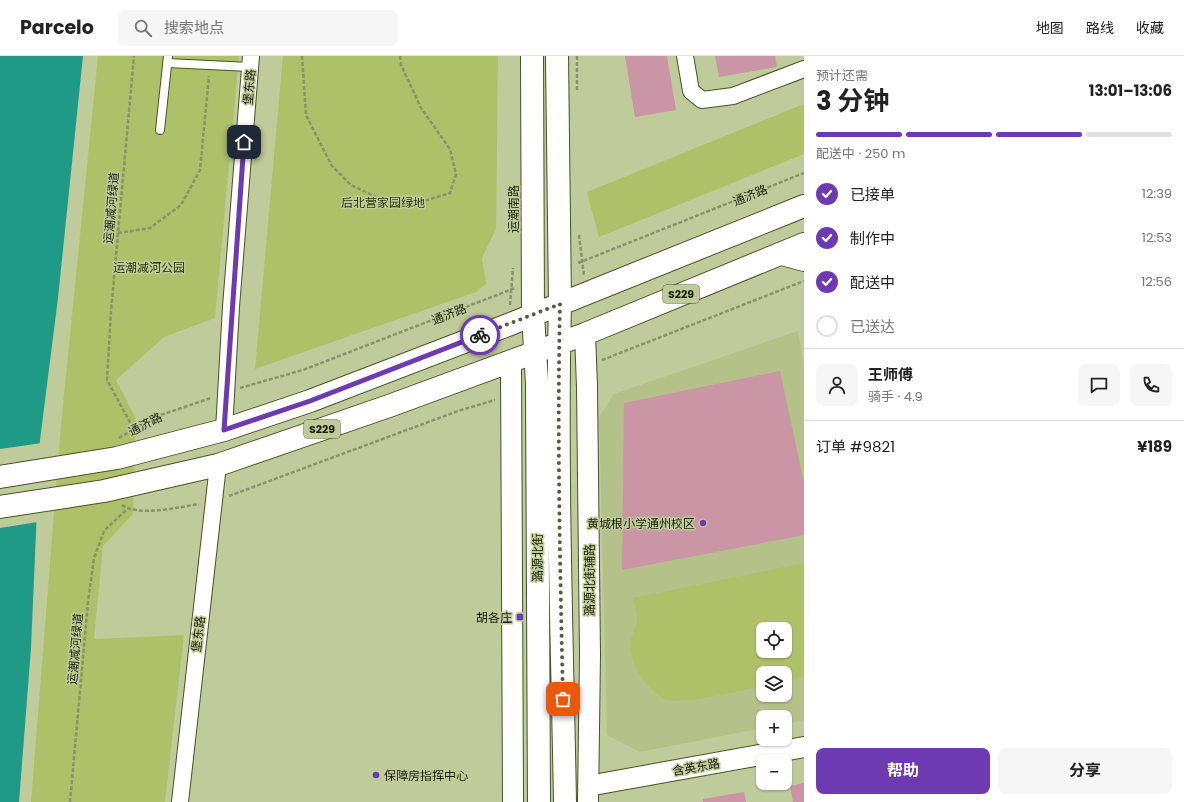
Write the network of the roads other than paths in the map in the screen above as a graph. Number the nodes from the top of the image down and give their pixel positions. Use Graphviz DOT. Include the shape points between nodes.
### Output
graph roads {
  1 [pos="532,56"];
  2 [pos="557,56"];
  3 [pos="685,56"];
  4 [pos="167,59"];
  5 [pos="251,62"];
  6 [pos="804,69"];
  7 [pos="160,130"];
  8 [pos="804,206"];
  9 [pos="804,244"];
  10 [pos="778,254"];
  11 [pos="804,261"];
  12 [pos="560,304"];
  13 [pos="533,314"];
  14 [pos="585,334"];
  15 [pos="559,344"];
  16 [pos="535,352"];
  17 [pos="511,361"];
  18 [pos="224,430"];
  19 [pos="218,465"];
  20 [pos="0,477"];
  21 [pos="0,507"];
  22 [pos="590,654"];
  23 [pos="562,655"];
  24 [pos="804,746"];
  25 [pos="588,794"];
  26 [pos="180,802"];
  27 [pos="513,802"];
  28 [pos="539,802"];
  29 [pos="565,802"];
  1 -- 13 [label="main road, 运潮南路"];
  2 -- 12 [label="main road"];
  3 -- 6 [label="street" via="691,91 702,100 733,96"];
  4 -- 5 [label="lane" via="210,65"];
  4 -- 7 [label="lane"];
  5 -- 18 [label="street, 堡东路" via="231,307"];
  8 -- 12 [label="main road, 通济路 / S229"];
  9 -- 10 [label="main road, S229"];
  10 -- 11 [label="street"];
  10 -- 14 [label="main road, S229"];
  12 -- 13 [label="main road, 通济路 / S229"];
  12 -- 15 [label="main road, 潞源北街"];
  13 -- 16 [label="main road, 潞源北街"];
  13 -- 18 [label="main road, 通济路 / S229" via="310,401"];
  14 -- 15 [label="main road, S229"];
  14 -- 22 [label="street, 潞源北街辅路"];
  15 -- 16 [label="main road, S229"];
  15 -- 23 [label="main road, 潞源北街"];
  16 -- 17 [label="main road, S229"];
  16 -- 28 [label="main road, 潞源北街"];
  17 -- 19 [label="main road, S229"];
  17 -- 27 [label="street"];
  18 -- 20 [label="main road, 通济路 / S229" via="117,458"];
  19 -- 21 [label="main road, S229" via="104,491"];
  19 -- 26 [label="street, 堡东路"];
  22 -- 23 [label="street"];
  22 -- 25 [label="street, 潞源北街辅路"];
  23 -- 29 [label="main road, 潞源北街"];
  24 -- 25 [label="street, 含英东路"];
}
